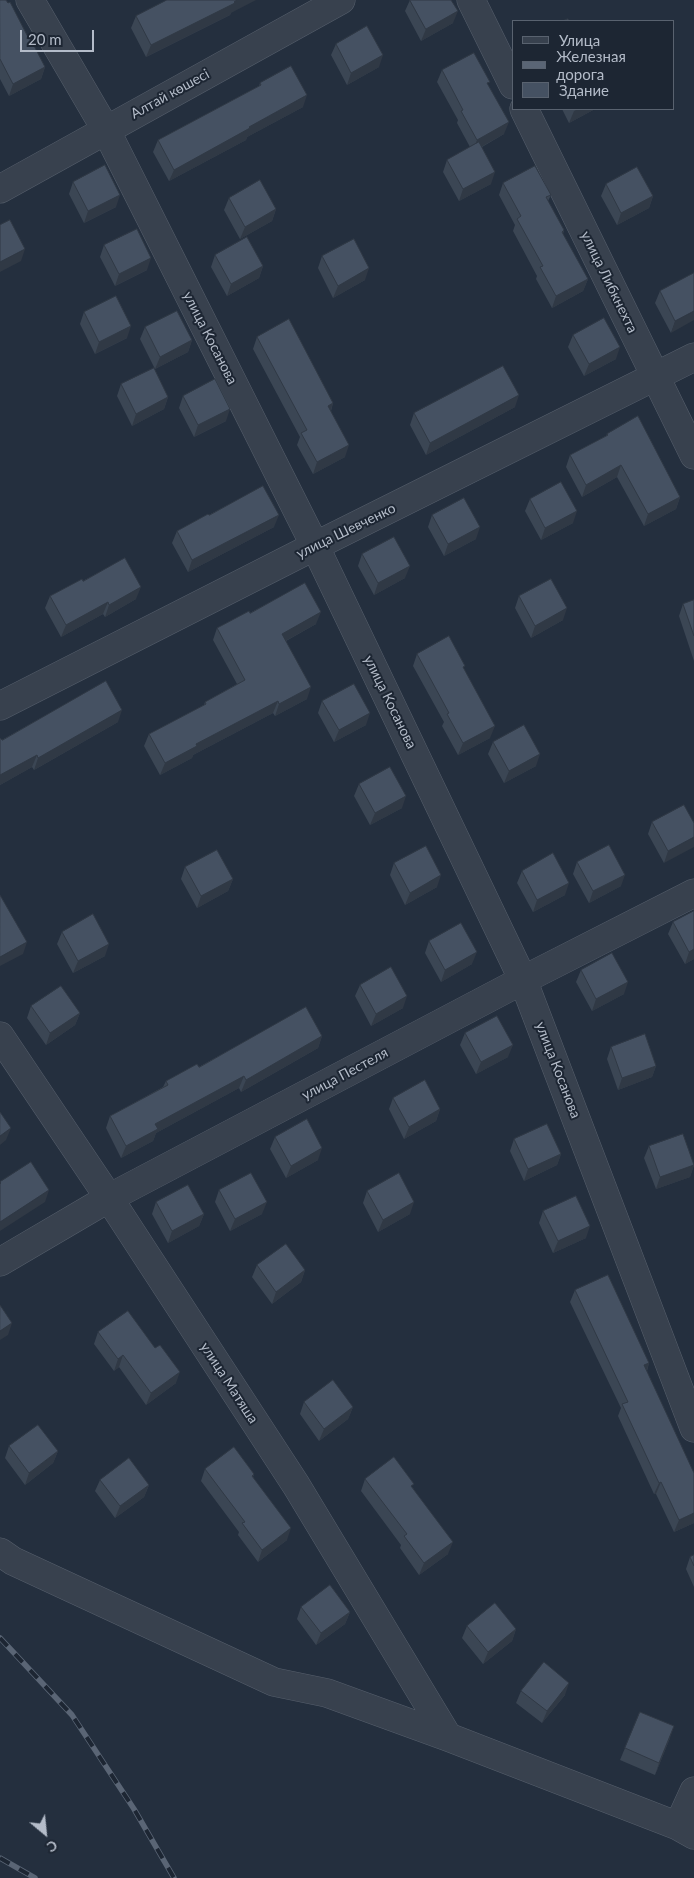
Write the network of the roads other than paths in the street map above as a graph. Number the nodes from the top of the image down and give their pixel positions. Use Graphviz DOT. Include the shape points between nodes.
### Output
graph roads {
  1 [pos="30,0"];
  2 [pos="340,0"];
  3 [pos="471,0"];
  4 [pos="512,83"];
  5 [pos="524,110"];
  6 [pos="106,130"];
  7 [pos="0,189"];
  8 [pos="694,357"];
  9 [pos="656,377"];
  10 [pos="694,455"];
  11 [pos="315,546"];
  12 [pos="0,706"];
  13 [pos="694,893"];
  14 [pos="523,980"];
  15 [pos="0,1036"];
  16 [pos="109,1198"];
  17 [pos="0,1262"];
  18 [pos="694,1428"];
  19 [pos="0,1552"];
  20 [pos="448,1737"];
  21 [pos="694,1791"];
  22 [pos="686,1831"];
  1 -- 6 [label="street, улица Косанова"];
  2 -- 6 [label="street, Алтай көшесі"];
  3 -- 4 [label="street"];
  5 -- 9 [label="street, улица Либкнехта"];
  6 -- 7 [label="street, Алтай көшесі"];
  6 -- 11 [label="street, улица Косанова"];
  8 -- 9 [label="street, улица Шевченко"];
  9 -- 10 [label="street, улица Либкнехта"];
  9 -- 11 [label="street, улица Шевченко"];
  11 -- 12 [label="street, улица Шевченко"];
  11 -- 14 [label="street, улица Косанова"];
  13 -- 14 [label="street, улица Пестеля"];
  14 -- 16 [label="street, улица Пестеля"];
  14 -- 18 [label="street, улица Косанова"];
  15 -- 16 [label="street, улица Матяша"];
  16 -- 17 [label="street, улица Пестеля"];
  16 -- 20 [label="street, улица Матяша" via="296,1485"];
  19 -- 20 [label="street" via="13,1561 274,1682 327,1693"];
  20 -- 22 [label="street"];
  21 -- 22 [label="street"];
}
